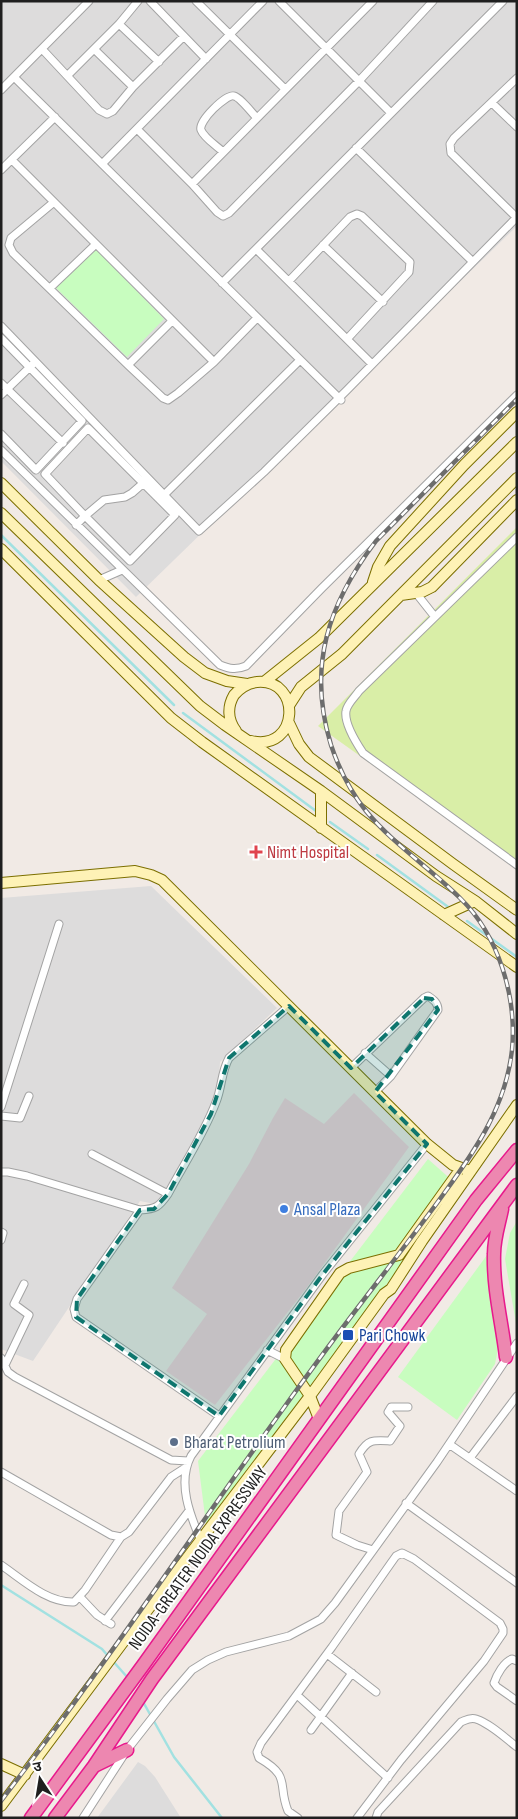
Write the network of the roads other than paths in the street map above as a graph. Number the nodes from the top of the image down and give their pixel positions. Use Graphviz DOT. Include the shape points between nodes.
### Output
graph roads {
  1 [pos="90,1"];
  2 [pos="138,1"];
  3 [pos="150,1"];
  4 [pos="196,1"];
  5 [pos="263,1"];
  6 [pos="279,1"];
  7 [pos="433,1"];
  8 [pos="503,1"];
  9 [pos="369,2"];
  10 [pos="119,24"];
  11 [pos="231,34"];
  12 [pos="183,37"];
  13 [pos="326,48"];
  14 [pos="42,49"];
  15 [pos="94,49"];
  16 [pos="206,59"];
  17 [pos="159,62"];
  18 [pos="68,75"];
  19 [pos="14,77"];
  20 [pos="517,78"];
  21 [pos="359,81"];
  22 [pos="133,87"];
  23 [pos="285,89"];
  24 [pos="1,90"];
  25 [pos="492,103"];
  26 [pos="391,113"];
  27 [pos="55,117"];
  28 [pos="257,118"];
  29 [pos="517,127"];
  30 [pos="137,129"];
  31 [pos="356,148"];
  32 [pos="224,152"];
  33 [pos="12,160"];
  34 [pos="102,164"];
  35 [pos="1,170"];
  36 [pos="192,184"];
  37 [pos="54,202"];
  38 [pos="516,217"];
  39 [pos="96,244"];
  40 [pos="323,245"];
  41 [pos="256,249"];
  42 [pos="472,261"];
  43 [pos="289,281"];
  44 [pos="222,283"];
  45 [pos="50,288"];
  46 [pos="383,302"];
  47 [pos="257,318"];
  48 [pos="172,321"];
  49 [pos="1,326"];
  50 [pos="1,338"];
  51 [pos="348,338"];
  52 [pos="300,360"];
  53 [pos="214,362"];
  54 [pos="33,364"];
  55 [pos="372,364"];
  56 [pos="128,365"];
  57 [pos="1,384"];
  58 [pos="7,389"];
  59 [pos="1,395"];
  60 [pos="517,395"];
  61 [pos="341,400"];
  62 [pos="517,412"];
  63 [pos="1,434"];
  64 [pos="517,442"];
  65 [pos="63,443"];
  66 [pos="1,450"];
  67 [pos="517,478"];
  68 [pos="146,481"];
  69 [pos="1,483"];
  70 [pos="164,495"];
  71 [pos="517,500"];
  72 [pos="1,513"];
  73 [pos="85,516"];
  74 [pos="76,525"];
  75 [pos="517,537"];
  76 [pos="1,549"];
  77 [pos="122,570"];
  78 [pos="99,580"];
  79 [pos="372,585"];
  80 [pos="416,593"];
  81 [pos="401,595"];
  82 [pos="435,617"];
  83 [pos="264,682"];
  84 [pos="247,684"];
  85 [pos="290,704"];
  86 [pos="289,723"];
  87 [pos="236,732"];
  88 [pos="249,741"];
  89 [pos="321,791"];
  90 [pos="321,828"];
  91 [pos="517,865"];
  92 [pos="1,883"];
  93 [pos="475,901"];
  94 [pos="517,910"];
  95 [pos="444,915"];
  96 [pos="59,924"];
  97 [pos="517,934"];
  98 [pos="517,967"];
  99 [pos="289,1006"];
  100 [pos="366,1053"];
  101 [pos="351,1068"];
  102 [pos="391,1076"];
  103 [pos="375,1092"];
  104 [pos="29,1096"];
  105 [pos="517,1105"];
  106 [pos="1,1108"];
  107 [pos="1,1116"];
  108 [pos="427,1144"];
  109 [pos="517,1150"];
  110 [pos="92,1154"];
  111 [pos="455,1170"];
  112 [pos="470,1171"];
  113 [pos="1,1172"];
  114 [pos="461,1184"];
  115 [pos="517,1185"];
  116 [pos="168,1194"];
  117 [pos="504,1204"];
  118 [pos="140,1210"];
  119 [pos="1,1232"];
  120 [pos="1,1240"];
  121 [pos="330,1266"];
  122 [pos="340,1274"];
  123 [pos="24,1284"];
  124 [pos="391,1290"];
  125 [pos="411,1292"];
  126 [pos="517,1343"];
  127 [pos="267,1350"];
  128 [pos="506,1357"];
  129 [pos="284,1359"];
  130 [pos="3,1361"];
  131 [pos="310,1396"];
  132 [pos="517,1396"];
  133 [pos="408,1407"];
  134 [pos="219,1416"];
  135 [pos="319,1419"];
  136 [pos="449,1444"];
  137 [pos="470,1458"];
  138 [pos="187,1465"];
  139 [pos="1,1472"];
  140 [pos="517,1491"];
  141 [pos="406,1503"];
  142 [pos="188,1512"];
  143 [pos="121,1538"];
  144 [pos="201,1541"];
  145 [pos="373,1550"];
  146 [pos="1,1565"];
  147 [pos="517,1582"];
  148 [pos="80,1597"];
  149 [pos="327,1654"];
  150 [pos="517,1661"];
  151 [pos="352,1673"];
  152 [pos="376,1692"];
  153 [pos="297,1695"];
  154 [pos="517,1701"];
  155 [pos="320,1717"];
  156 [pos="311,1730"];
  157 [pos="517,1747"];
  158 [pos="127,1750"];
  159 [pos="1,1764"];
  160 [pos="94,1766"];
  161 [pos="25,1775"];
  162 [pos="388,1778"];
  163 [pos="3,1801"];
  164 [pos="31,1818"];
  165 [pos="55,1818"];
  166 [pos="83,1818"];
  167 [pos="298,1818"];
  168 [pos="357,1818"];
  169 [pos="376,1818"];
  1 -- 14 [label="street"];
  2 -- 10 [label="street"];
  3 -- 12 [label="street"];
  4 -- 11 [label="street"];
  5 -- 11 [label="street"];
  6 -- 13 [label="street"];
  7 -- 21 [label="street"];
  8 -- 26 [label="street"];
  9 -- 13 [label="street"];
  10 -- 15 [label="street"];
  10 -- 17 [label="street"];
  11 -- 16 [label="street"];
  11 -- 23 [label="street"];
  12 -- 16 [label="street"];
  12 -- 17 [label="street"];
  13 -- 21 [label="street"];
  13 -- 23 [label="street"];
  14 -- 18 [label="street"];
  14 -- 19 [label="street"];
  15 -- 18 [label="street"];
  15 -- 22 [label="street"];
  16 -- 30 [label="street"];
  17 -- 22 [label="street"];
  18 -- 22 [label="street" via="106,114"];
  19 -- 24 [label="street"];
  19 -- 27 [label="street"];
  20 -- 25 [label="street"];
  21 -- 26 [label="street"];
  21 -- 36 [label="street" via="228,213 223,216 216,212"];
  23 -- 28 [label="street"];
  25 -- 29 [label="street"];
  25 -- 38 [label="street" via="450,144 452,153"];
  26 -- 31 [label="street"];
  27 -- 33 [label="street"];
  27 -- 34 [label="street"];
  28 -- 32 [label="street"];
  28 -- 32 [label="street" via="233,96 226,98 202,121 202,132"];
  30 -- 34 [label="street"];
  30 -- 36 [label="street"];
  31 -- 41 [label="street"];
  31 -- 42 [label="street"];
  32 -- 36 [label="street"];
  33 -- 35 [label="street"];
  33 -- 37 [label="street"];
  34 -- 44 [label="street"];
  37 -- 39 [label="street"];
  37 -- 45 [label="street" via="11,238 9,245 13,253"];
  38 -- 42 [label="street"];
  39 -- 45 [label="street"];
  39 -- 48 [label="street"];
  40 -- 43 [label="street"];
  40 -- 46 [label="street"];
  40 -- 46 [label="street" via="350,216 362,216 410,262 409,272"];
  41 -- 43 [label="street"];
  41 -- 44 [label="street"];
  42 -- 55 [label="street"];
  43 -- 51 [label="street"];
  44 -- 47 [label="street"];
  45 -- 56 [label="street"];
  46 -- 51 [label="street"];
  47 -- 52 [label="street"];
  47 -- 53 [label="street"];
  48 -- 53 [label="street"];
  48 -- 56 [label="street"];
  49 -- 54 [label="street"];
  50 -- 54 [label="street"];
  51 -- 55 [label="street"];
  52 -- 61 [label="street"];
  52 -- 70 [label="street"];
  53 -- 56 [label="street" via="168,400"];
  54 -- 58 [label="street"];
  54 -- 65 [label="street" via="82,421"];
  54 -- 68 [label="street"];
  55 -- 61 [label="street"];
  57 -- 58 [label="street"];
  58 -- 59 [label="street"];
  58 -- 65 [label="street"];
  60 -- 77 [label="street" via="246,666 231,669 220,665"];
  61 -- 70 [label="street" via="200,531"];
  62 -- 79 [label="street" via="390,546"];
  63 -- 65 [label="street" via="36,470"];
  64 -- 79 [label="street"];
  66 -- 74 [label="street"];
  67 -- 81 [label="street"];
  68 -- 70 [label="street"];
  68 -- 73 [label="street" via="126,497 104,500"];
  68 -- 73 [label="street" via="175,515 130,561"];
  68 -- 73 [label="street" via="88,428 45,474"];
  69 -- 78 [label="street"];
  71 -- 80 [label="street" via="432,587"];
  72 -- 87 [label="street" via="200,706"];
  73 -- 74 [label="street"];
  74 -- 77 [label="street"];
  75 -- 82 [label="street"];
  76 -- 90 [label="street" via="171,718"];
  77 -- 78 [label="street"];
  78 -- 84 [label="street" via="205,673"];
  79 -- 83 [label="street" via="320,638"];
  80 -- 81 [label="street"];
  80 -- 82 [label="street"];
  81 -- 85 [label="street" via="342,654 301,687"];
  82 -- 91 [label="street" via="359,691 348,706 349,727 363,753"];
  83 -- 84 [label="street"];
  83 -- 85 [label="street" via="276,686"];
  84 -- 87 [label="street" via="231,702 230,717"];
  85 -- 86 [label="street"];
  86 -- 88 [label="street" via="273,740"];
  86 -- 94 [label="street" via="309,756"];
  87 -- 88 [label="street"];
  88 -- 89 [label="street"];
  89 -- 90 [label="street"];
  89 -- 93 [label="street"];
  90 -- 95 [label="street"];
  92 -- 99 [label="street" via="111,872 135,871 152,875 162,880"];
  93 -- 95 [label="street"];
  93 -- 97 [label="street"];
  95 -- 98 [label="street"];
  96 -- 106 [label="street"];
  99 -- 101 [label="street"];
  99 -- 116 [label="street" via="229,1058 218,1099"];
  100 -- 101 [label="street"];
  100 -- 102 [label="street"];
  100 -- 102 [label="street" via="424,998 432,998 438,1010"];
  101 -- 103 [label="street"];
  102 -- 103 [label="street"];
  103 -- 108 [label="street"];
  104 -- 107 [label="street" via="20,1118"];
  105 -- 112 [label="street"];
  108 -- 111 [label="street"];
  108 -- 121 [label="street"];
  109 -- 125 [label="highway, NOIDA-GREATER NOIDA EXPRESSWAY" via="476,1200"];
  110 -- 116 [label="street"];
  111 -- 112 [label="street"];
  111 -- 114 [label="street"];
  111 -- 122 [label="street" via="399,1255 349,1268"];
  112 -- 114 [label="street"];
  113 -- 118 [label="street" via="27,1176"];
  114 -- 124 [label="street"];
  115 -- 117 [label="highway, NOIDA-GREATER NOIDA EXPRESSWAY"];
  116 -- 118 [label="street" via="154,1209"];
  117 -- 128 [label="highway" via="494,1254"];
  117 -- 160 [label="highway, NOIDA-GREATER NOIDA EXPRESSWAY" via="152,1680"];
  118 -- 134 [label="street" via="77,1299 76,1318"];
  119 -- 120 [label="street" via="4,1233"];
  121 -- 122 [label="street"];
  121 -- 127 [label="street"];
  122 -- 129 [label="street" via="286,1350"];
  123 -- 130 [label="street" via="14,1304 29,1315"];
  124 -- 125 [label="street"];
  124 -- 131 [label="street" via="384,1294"];
  125 -- 135 [label="highway, NOIDA-GREATER NOIDA EXPRESSWAY"];
  126 -- 128 [label="street"];
  127 -- 129 [label="street"];
  127 -- 134 [label="street"];
  128 -- 136 [label="street"];
  129 -- 131 [label="street"];
  130 -- 138 [label="street" via="8,1372 15,1377 171,1460"];
  131 -- 135 [label="street"];
  131 -- 144 [label="street"];
  132 -- 137 [label="street"];
  133 -- 145 [label="street" via="391,1407 388,1412 400,1426 390,1441 366,1443 359,1454 367,1472 339,1510 336,1535"];
  134 -- 138 [label="street"];
  135 -- 164 [label="highway, NOIDA-GREATER NOIDA EXPRESSWAY"];
  136 -- 137 [label="street"];
  136 -- 141 [label="street"];
  137 -- 140 [label="street"];
  138 -- 142 [label="street"];
  138 -- 143 [label="street" via="171,1476"];
  139 -- 143 [label="street" via="111,1536"];
  141 -- 145 [label="street"];
  141 -- 147 [label="street"];
  142 -- 144 [label="street"];
  142 -- 148 [label="street" via="108,1623 86,1606"];
  143 -- 148 [label="street"];
  144 -- 161 [label="street"];
  145 -- 158 [label="street" via="321,1619 289,1636 226,1652 192,1670"];
  146 -- 148 [label="street" via="52,1599 74,1602"];
  149 -- 151 [label="street"];
  149 -- 153 [label="street"];
  149 -- 162 [label="street" via="390,1563 402,1553 503,1627 500,1639 484,1661"];
  150 -- 154 [label="street" via="508,1660 494,1683"];
  151 -- 152 [label="street"];
  151 -- 155 [label="street"];
  153 -- 155 [label="street"];
  153 -- 167 [label="street" via="257,1752 259,1758 280,1776 286,1807"];
  155 -- 156 [label="street"];
  155 -- 162 [label="street"];
  157 -- 169 [label="street" via="475,1719 460,1722"];
  158 -- 160 [label="highway"];
  158 -- 166 [label="street"];
  159 -- 161 [label="street"];
  160 -- 165 [label="highway, NOIDA-GREATER NOIDA EXPRESSWAY"];
  161 -- 163 [label="street"];
  162 -- 168 [label="street"];
}
